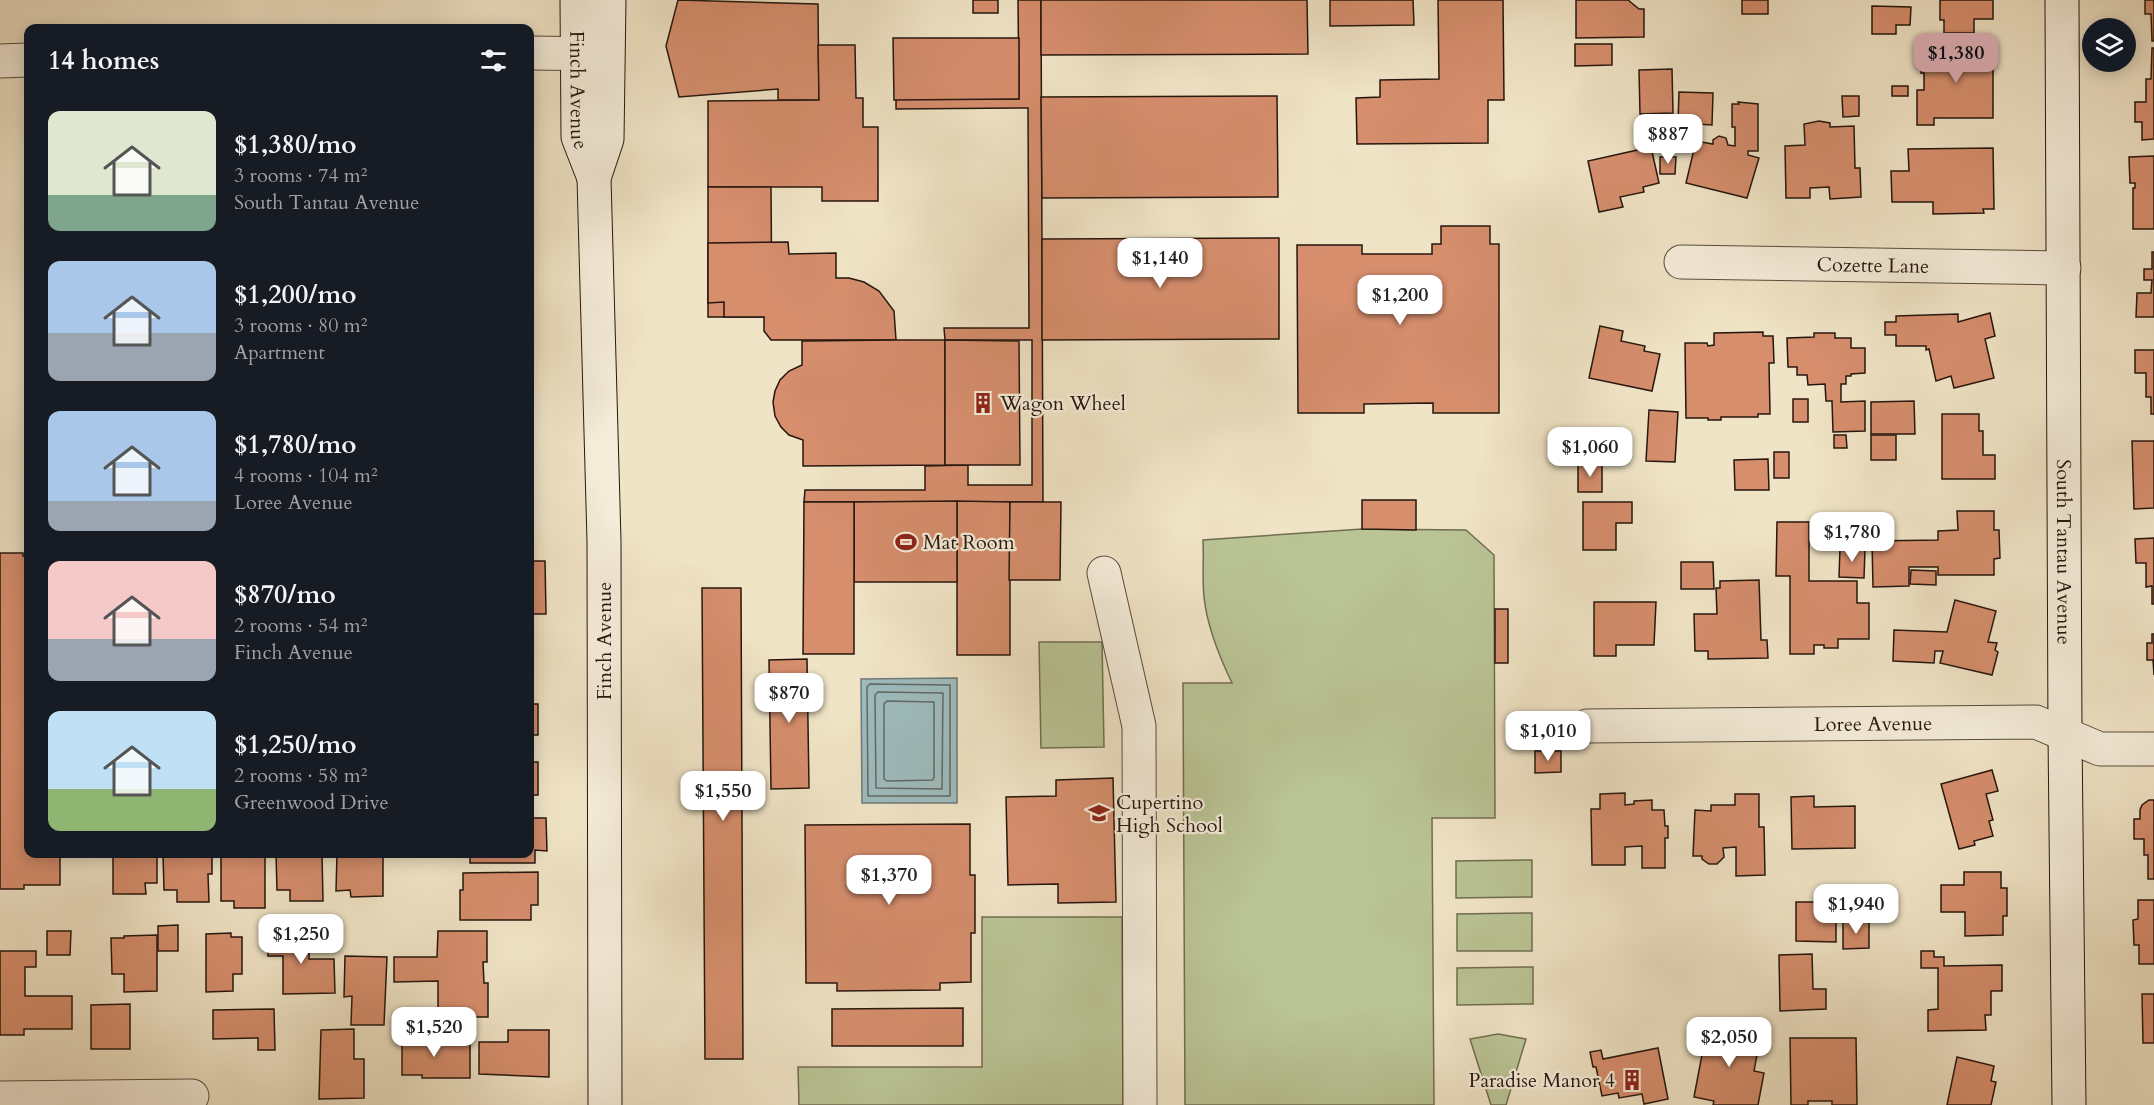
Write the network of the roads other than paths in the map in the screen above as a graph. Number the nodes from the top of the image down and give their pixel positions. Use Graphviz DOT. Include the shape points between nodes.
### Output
graph roads {
  1 [pos="577,0"];
  2 [pos="609,0"];
  3 [pos="2062,0"];
  4 [pos="534,53"];
  5 [pos="593,53"];
  6 [pos="24,60"];
  7 [pos="0,61"];
  8 [pos="1681,262"];
  9 [pos="2064,268"];
  10 [pos="1104,573"];
  11 [pos="1587,726"];
  12 [pos="2065,735"];
  13 [pos="2154,749"];
  14 [pos="192,1096"];
  15 [pos="0,1098"];
  16 [pos="605,1105"];
  17 [pos="1140,1105"];
  18 [pos="2069,1105"];
  1 -- 5 [label="street, Finch Avenue"];
  2 -- 5 [label="street, Finch Avenue"];
  3 -- 9 [label="street, South Tantau Avenue"];
  4 -- 5 [label="street"];
  5 -- 16 [label="street, Finch Avenue" via="607,139 594,178 604,541"];
  6 -- 7 [label="street"];
  8 -- 9 [label="street, Cozette Lane"];
  9 -- 12 [label="street, South Tantau Avenue"];
  10 -- 17 [label="street" via="1139,726"];
  11 -- 12 [label="street, Loree Avenue" via="2036,722"];
  12 -- 13 [label="street, Loree Avenue" via="2100,749"];
  12 -- 18 [label="street, South Tantau Avenue"];
  14 -- 15 [label="street"];
}
